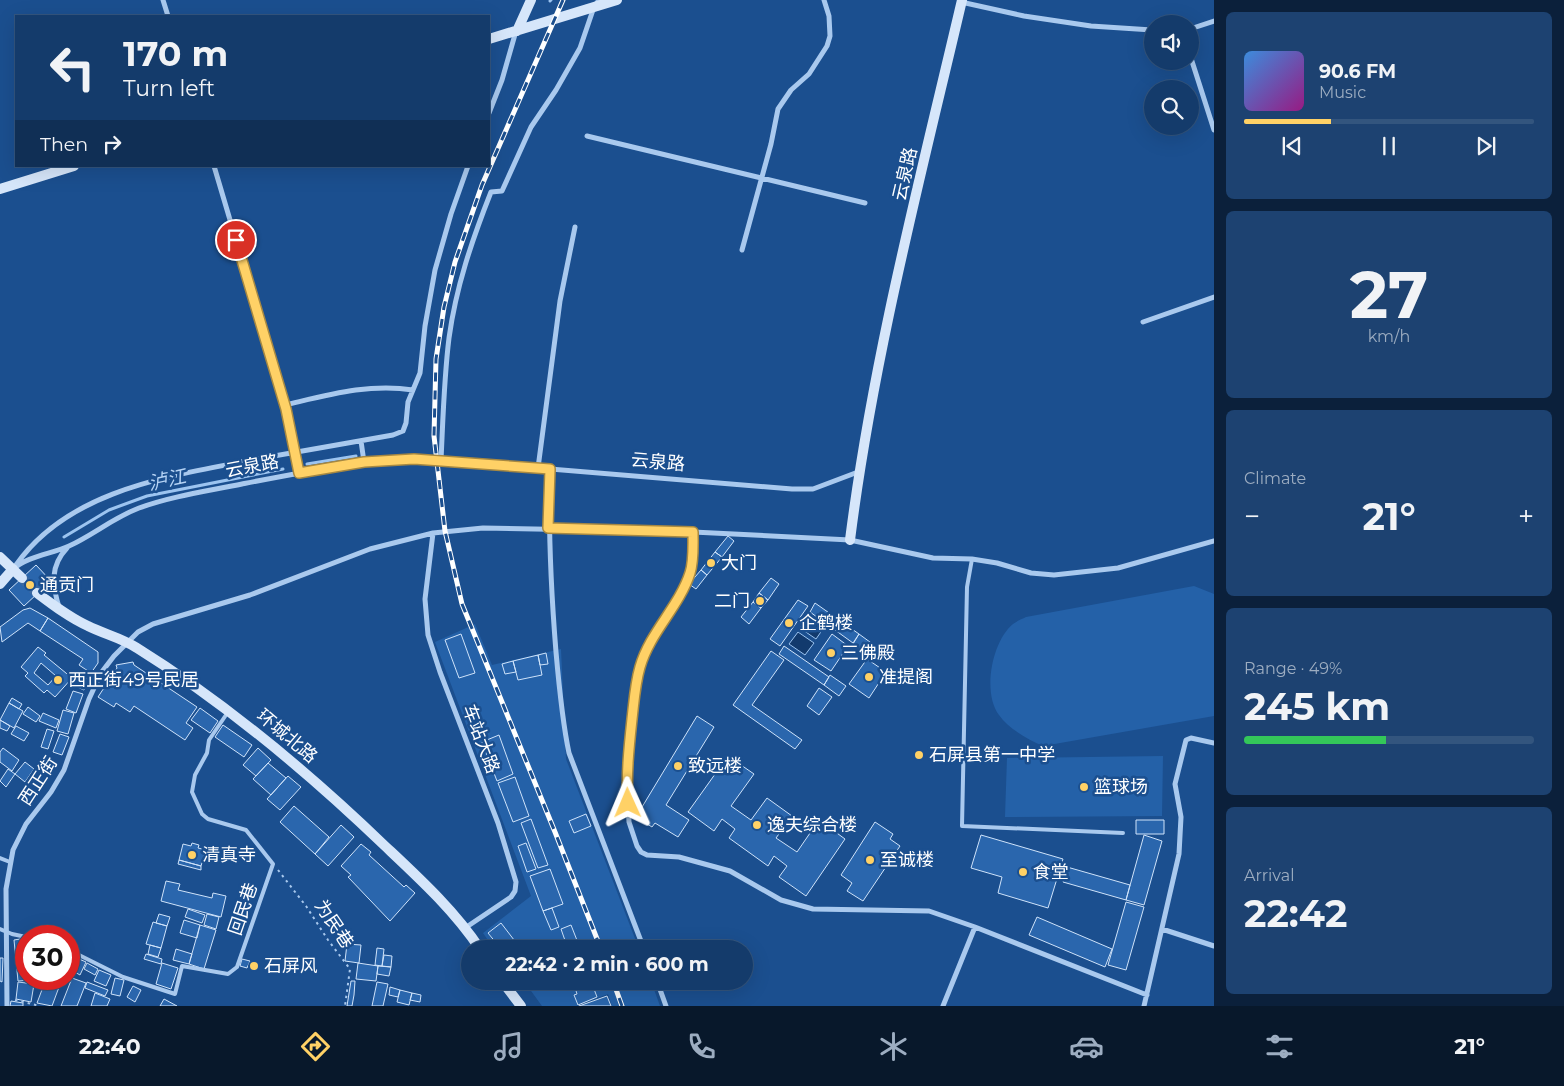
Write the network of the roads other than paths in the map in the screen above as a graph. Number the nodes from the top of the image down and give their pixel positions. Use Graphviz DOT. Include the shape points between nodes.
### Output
graph roads {
  1 [pos="163,0"];
  2 [pos="531,0"];
  3 [pos="616,0"];
  4 [pos="824,0"];
  5 [pos="962,1"];
  6 [pos="597,3"];
  7 [pos="168,15"];
  8 [pos="1214,22"];
  9 [pos="1199,26"];
  10 [pos="1144,29"];
  11 [pos="517,31"];
  12 [pos="490,39"];
  13 [pos="1195,70"];
  14 [pos="490,110"];
  15 [pos="1214,130"];
  16 [pos="587,136"];
  17 [pos="71,167"];
  18 [pos="214,167"];
  19 [pos="468,167"];
  20 [pos="761,180"];
  21 [pos="0,189"];
  22 [pos="865,204"];
  23 [pos="576,227"];
  24 [pos="742,250"];
  25 [pos="1214,297"];
  26 [pos="1143,322"];
  27 [pos="414,390"];
  28 [pos="285,404"];
  29 [pos="361,441"];
  30 [pos="295,452"];
  31 [pos="441,460"];
  32 [pos="364,462"];
  33 [pos="538,468"];
  34 [pos="550,469"];
  35 [pos="858,472"];
  36 [pos="299,473"];
  37 [pos="548,528"];
  38 [pos="693,532"];
  39 [pos="433,533"];
  40 [pos="850,540"];
  41 [pos="1214,541"];
  42 [pos="69,546"];
  43 [pos="0,557"];
  44 [pos="972,559"];
  45 [pos="13,570"];
  46 [pos="22,578"];
  47 [pos="0,584"];
  48 [pos="37,593"];
  49 [pos="60,609"];
  50 [pos="128,643"];
  51 [pos="229,710"];
  52 [pos="1214,743"];
  53 [pos="1123,833"];
  54 [pos="0,858"];
  55 [pos="10,862"];
  56 [pos="975,927"];
  57 [pos="465,928"];
  58 [pos="2,929"];
  59 [pos="1162,929"];
  60 [pos="15,935"];
  61 [pos="474,940"];
  62 [pos="641,940"];
  63 [pos="1214,946"];
  64 [pos="80,956"];
  65 [pos="509,990"];
  66 [pos="660,990"];
  67 [pos="1147,995"];
  68 [pos="7,1006"];
  69 [pos="521,1006"];
  70 [pos="666,1006"];
  71 [pos="943,1006"];
  72 [pos="1144,1006"];
  1 -- 7 [label="street"];
  2 -- 11 [label="street"];
  3 -- 6 [label="street"];
  4 -- 20 [label="street" via="829,16 827,46 810,74 791,90 778,109"];
  5 -- 10 [label="street" via="1024,16"];
  5 -- 35 [label="street, 云泉路" via="876,370"];
  6 -- 11 [label="street"];
  6 -- 31 [label="street" via="580,48 531,127 502,191 491,192 472,240 449,337"];
  8 -- 9 [label="street"];
  11 -- 12 [label="street"];
  11 -- 14 [label="street"];
  13 -- 15 [label="street"];
  16 -- 20 [label="street"];
  17 -- 21 [label="street"];
  18 -- 28 [label="street"];
  19 -- 27 [label="street" via="435,270 420,373"];
  20 -- 22 [label="street"];
  20 -- 24 [label="street"];
  23 -- 33 [label="street" via="560,301"];
  25 -- 26 [label="street"];
  27 -- 28 [label="street" via="376,387"];
  27 -- 29 [label="street" via="408,402 403,431"];
  28 -- 30 [label="street"];
  29 -- 30 [label="street"];
  29 -- 32 [label="street"];
  30 -- 36 [label="street"];
  30 -- 45 [label="street" via="192,471 110,496 54,526 32,545"];
  31 -- 32 [label="street, 云泉路"];
  31 -- 33 [label="street, 云泉路"];
  32 -- 36 [label="street, 云泉路"];
  33 -- 34 [label="street, 云泉路"];
  34 -- 35 [label="street, 云泉路" via="792,489 813,489"];
  34 -- 37 [label="street"];
  35 -- 40 [label="street, 云泉路"];
  36 -- 42 [label="street, 云泉路" via="140,508 110,521"];
  37 -- 38 [label="street, 西正街"];
  37 -- 39 [label="street, 西正街" via="483,528"];
  37 -- 62 [label="street" via="559,680 569,753"];
  38 -- 40 [label="street, 西正街"];
  38 -- 56 [label="street" via="691,571 647,649 635,692 627,784 629,822 641,852 730,871 781,900 813,909 929,911"];
  39 -- 50 [label="street, 西正街" via="370,549 250,595 153,624 138,632"];
  39 -- 57 [label="street, 车站大路" via="425,599 428,635 498,823 516,882 511,897"];
  40 -- 44 [label="street, 西正街" via="933,558"];
  41 -- 44 [label="street, 西正街" via="1118,568 1054,575"];
  42 -- 45 [label="street, 云泉路" via="30,559"];
  42 -- 49 [label="street" via="58,559 54,573 54,589"];
  43 -- 45 [label="street"];
  44 -- 53 [label="lane" via="967,587 962,826"];
  45 -- 46 [label="street"];
  45 -- 47 [label="street, 云泉路"];
  48 -- 49 [label="street, 环城北路"];
  49 -- 50 [label="street, 环城北路" via="85,625"];
  50 -- 51 [label="street, 环城北路"];
  50 -- 55 [label="street, 西正街" via="107,664 96,681 64,770 52,792 21,832"];
  51 -- 57 [label="street, 环城北路" via="362,824"];
  51 -- 64 [label="lane, 回民巷" via="209,740 192,792 208,820 246,830 273,864 237,967 228,974 182,966 175,994 123,977"];
  52 -- 59 [label="street" via="1191,738 1182,747 1175,784 1181,817 1179,854"];
  54 -- 55 [label="lane"];
  55 -- 58 [label="street, 西正街"];
  56 -- 67 [label="street"];
  56 -- 71 [label="street"];
  57 -- 61 [label="street, 环城北路"];
  58 -- 60 [label="lane"];
  58 -- 68 [label="street, 西正街"];
  59 -- 63 [label="street"];
  59 -- 67 [label="street"];
  65 -- 69 [label="street"];
  66 -- 70 [label="street"];
  67 -- 72 [label="street"];
}
